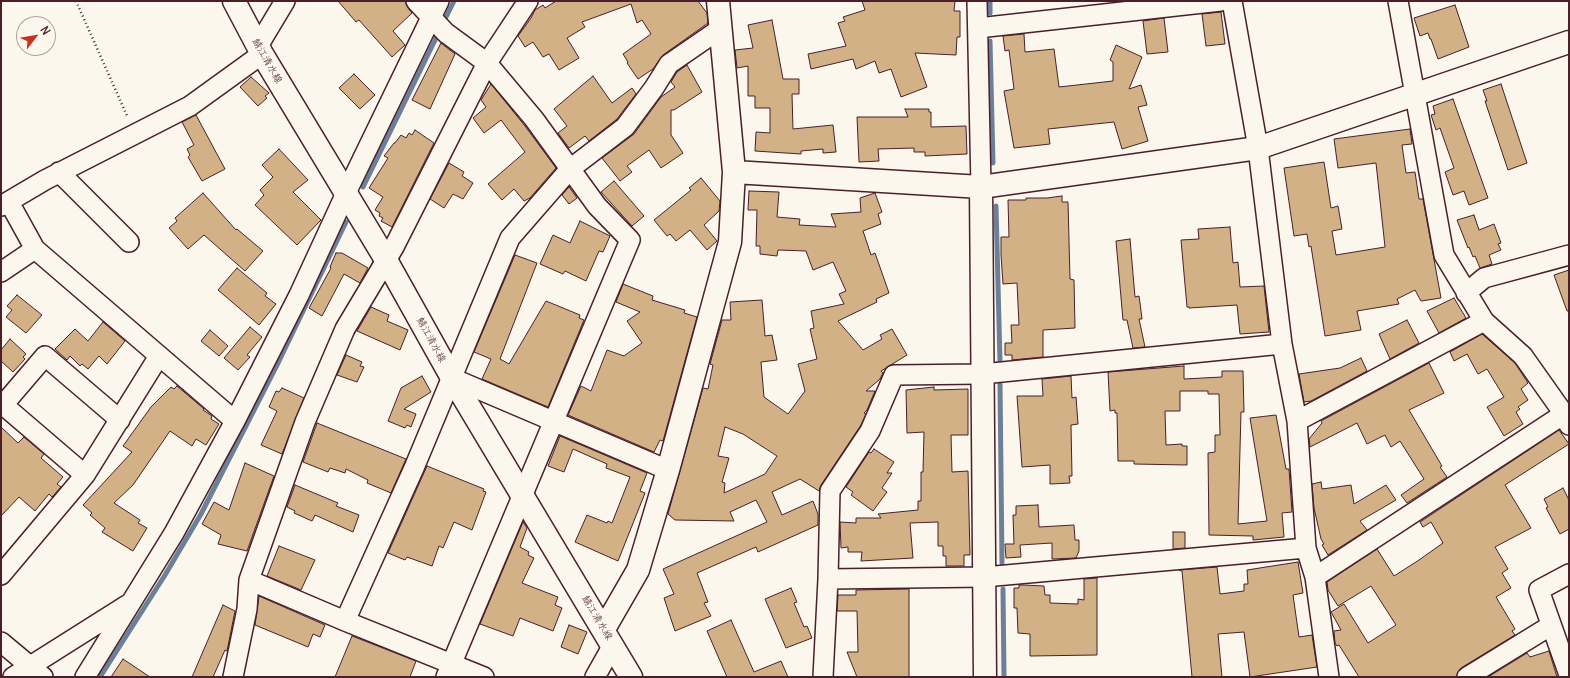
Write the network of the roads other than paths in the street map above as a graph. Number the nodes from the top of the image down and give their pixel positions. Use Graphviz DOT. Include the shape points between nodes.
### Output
graph roads {
  1 [pos="234,1"];
  2 [pos="285,1"];
  3 [pos="416,1"];
  4 [pos="528,1"];
  5 [pos="718,1"];
  6 [pos="977,1"];
  7 [pos="1221,1"];
  8 [pos="1232,1"];
  9 [pos="1398,1"];
  10 [pos="1108,7"];
  11 [pos="438,19"];
  12 [pos="978,28"];
  13 [pos="720,29"];
  14 [pos="1569,42"];
  15 [pos="260,50"];
  16 [pos="487,63"];
  17 [pos="1414,94"];
  18 [pos="1258,148"];
  19 [pos="570,169"];
  20 [pos="59,172"];
  21 [pos="734,172"];
  22 [pos="980,186"];
  23 [pos="346,193"];
  24 [pos="5,204"];
  25 [pos="129,242"];
  26 [pos="36,249"];
  27 [pos="1569,255"];
  28 [pos="385,258"];
  29 [pos="1,272"];
  30 [pos="1466,293"];
  31 [pos="1484,322"];
  32 [pos="1282,344"];
  33 [pos="159,356"];
  34 [pos="982,374"];
  35 [pos="452,378"];
  36 [pos="2,404"];
  37 [pos="120,420"];
  38 [pos="1567,420"];
  39 [pos="235,421"];
  40 [pos="554,421"];
  41 [pos="1297,421"];
  42 [pos="668,470"];
  43 [pos="86,475"];
  44 [pos="522,496"];
  45 [pos="1306,548"];
  46 [pos="3,570"];
  47 [pos="1569,574"];
  48 [pos="984,577"];
  49 [pos="1315,577"];
  50 [pos="828,579"];
  51 [pos="249,580"];
  52 [pos="132,602"];
  53 [pos="344,621"];
  54 [pos="1550,626"];
  55 [pos="608,637"];
  56 [pos="1,642"];
  57 [pos="449,671"];
  58 [pos="37,672"];
  59 [pos="1569,675"];
  60 [pos="13,677"];
  61 [pos="85,677"];
  62 [pos="233,677"];
  63 [pos="484,677"];
  64 [pos="595,677"];
  65 [pos="631,677"];
  66 [pos="823,677"];
  67 [pos="985,677"];
  68 [pos="1329,677"];
  69 [pos="1467,677"];
  1 -- 15 [label="street, 鯖江清水線"];
  2 -- 15 [label="street"];
  3 -- 11 [label="street"];
  4 -- 16 [label="street"];
  5 -- 13 [label="street"];
  6 -- 12 [label="street"];
  7 -- 10 [label="street"];
  8 -- 18 [label="street"];
  9 -- 17 [label="street"];
  10 -- 12 [label="street"];
  11 -- 16 [label="street"];
  11 -- 23 [label="street"];
  12 -- 22 [label="street"];
  13 -- 19 [label="street" via="669,64 625,127"];
  13 -- 21 [label="street"];
  14 -- 17 [label="street"];
  15 -- 20 [label="street" via="190,106"];
  15 -- 23 [label="street, 鯖江清水線"];
  16 -- 19 [label="street" via="534,118"];
  16 -- 28 [label="street" via="394,247"];
  17 -- 18 [label="street"];
  17 -- 30 [label="street" via="1444,255"];
  18 -- 22 [label="street"];
  18 -- 32 [label="street"];
  19 -- 35 [label="street" via="510,238"];
  19 -- 40 [label="street" via="597,206 630,240"];
  20 -- 24 [label="street"];
  20 -- 25 [label="street"];
  21 -- 22 [label="street"];
  21 -- 42 [label="street" via="730,242"];
  22 -- 34 [label="street"];
  23 -- 28 [label="street, 鯖江清水線"];
  23 -- 39 [label="street" via="299,295"];
  24 -- 26 [label="street"];
  26 -- 29 [label="street"];
  26 -- 33 [label="street"];
  27 -- 30 [label="street" via="1484,278"];
  28 -- 35 [label="street, 鯖江清水線"];
  28 -- 51 [label="street" via="345,329 305,422"];
  30 -- 31 [label="street"];
  31 -- 38 [label="street" via="1523,356"];
  31 -- 41 [label="street"];
  32 -- 34 [label="street"];
  32 -- 41 [label="street"];
  33 -- 37 [label="street"];
  33 -- 39 [label="street"];
  34 -- 48 [label="street"];
  34 -- 50 [label="street" via="894,375 870,431 830,491"];
  35 -- 40 [label="street"];
  35 -- 44 [label="street, 鯖江清水線"];
  35 -- 53 [label="street"];
  36 -- 37 [label="street" via="45,356"];
  36 -- 43 [label="street"];
  37 -- 43 [label="street"];
  38 -- 49 [label="street"];
  39 -- 52 [label="street" via="174,533"];
  40 -- 42 [label="street"];
  40 -- 44 [label="street"];
  41 -- 45 [label="street"];
  42 -- 55 [label="street" via="638,570"];
  43 -- 46 [label="street"];
  44 -- 55 [label="street, 鯖江清水線"];
  44 -- 57 [label="street"];
  45 -- 48 [label="street"];
  45 -- 49 [label="street"];
  47 -- 54 [label="street" via="1539,590"];
  48 -- 50 [label="street"];
  48 -- 67 [label="street"];
  49 -- 68 [label="street"];
  50 -- 66 [label="street"];
  51 -- 53 [label="street"];
  51 -- 62 [label="street"];
  52 -- 58 [label="street"];
  52 -- 61 [label="street"];
  53 -- 57 [label="street"];
  54 -- 59 [label="street"];
  54 -- 69 [label="street"];
  55 -- 64 [label="street"];
  55 -- 65 [label="street, 鯖江清水線"];
  56 -- 58 [label="street"];
  57 -- 63 [label="street"];
  58 -- 60 [label="street"];
}
